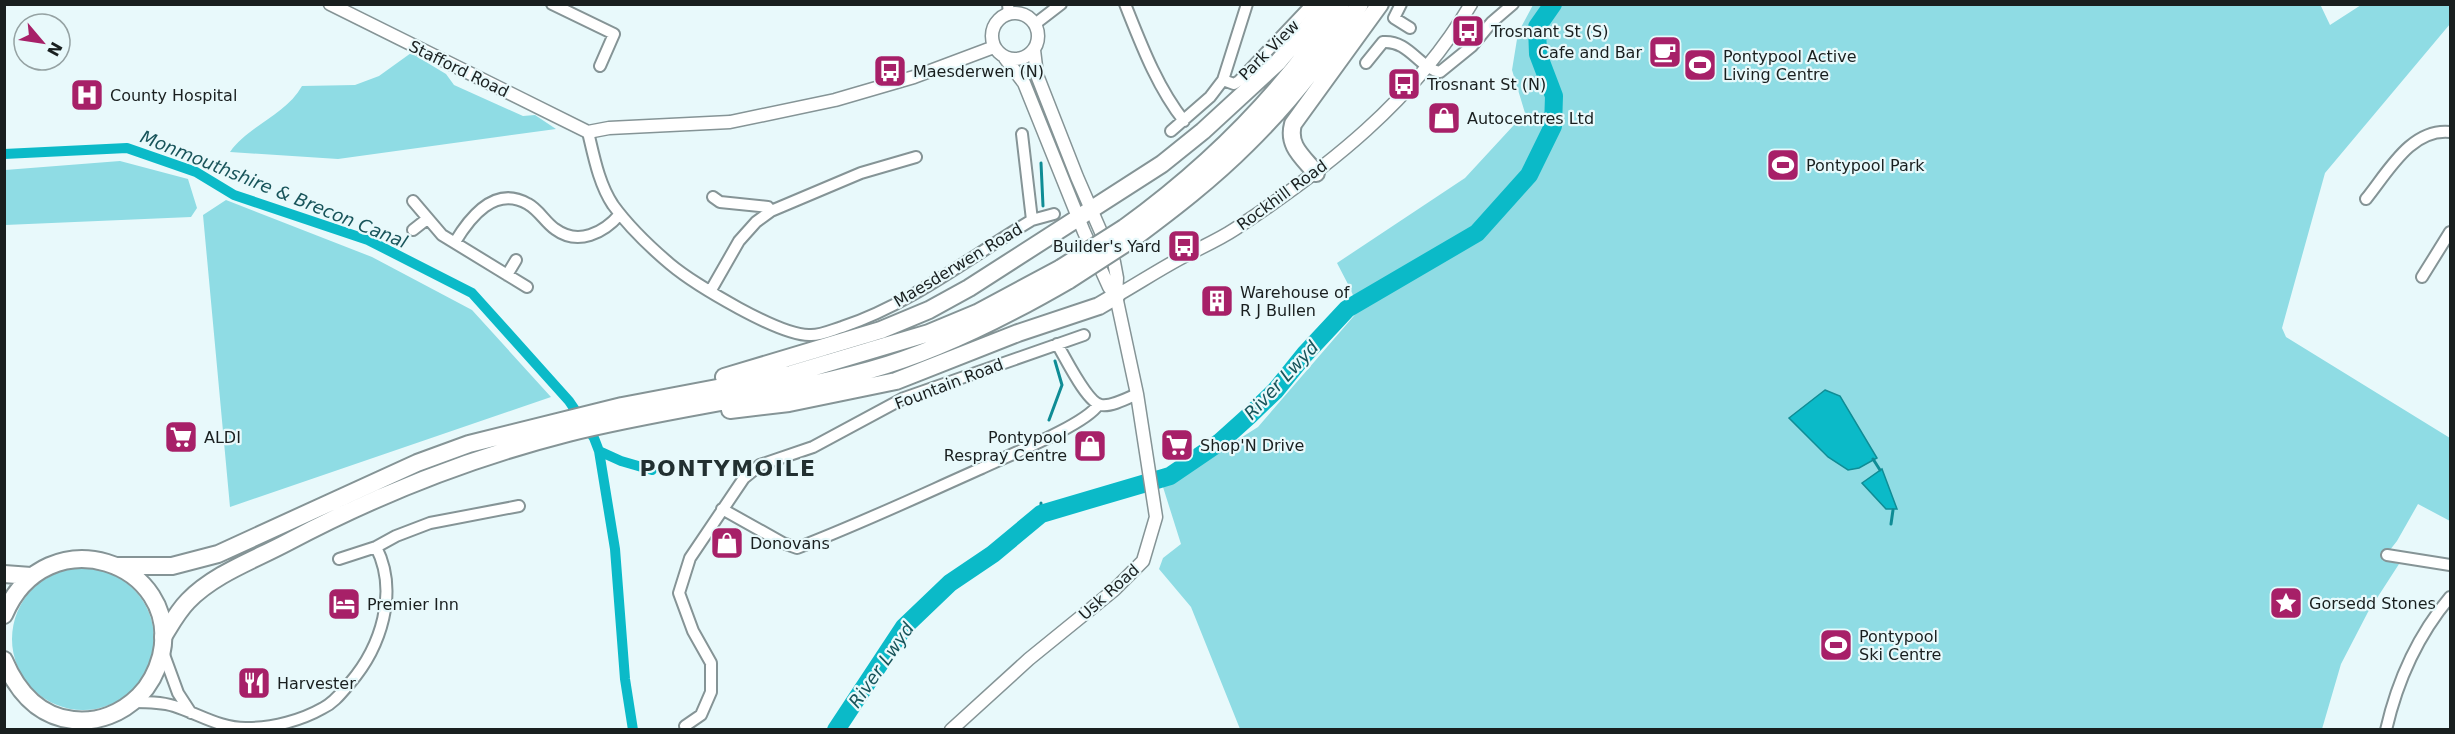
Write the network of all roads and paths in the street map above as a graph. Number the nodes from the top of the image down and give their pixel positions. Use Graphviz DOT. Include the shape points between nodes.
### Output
graph roads {
  1 [pos="330,4"];
  2 [pos="552,4"];
  3 [pos="1061,4"];
  4 [pos="1125,4"];
  5 [pos="1247,4"];
  6 [pos="1312,4"];
  7 [pos="1327,4"];
  8 [pos="1341,4"];
  9 [pos="1360,4"];
  10 [pos="1380,4"];
  11 [pos="1401,4"];
  12 [pos="1471,4"];
  13 [pos="1513,4"];
  14 [pos="1008,9"];
  15 [pos="1035,24"];
  16 [pos="1410,28"];
  17 [pos="994,47"];
  18 [pos="1034,50"];
  19 [pos="1005,58"];
  20 [pos="1366,63"];
  21 [pos="600,66"];
  22 [pos="1428,66"];
  23 [pos="1222,80"];
  24 [pos="1184,121"];
  25 [pos="1171,131"];
  26 [pos="588,132"];
  27 [pos="2451,132"];
  28 [pos="1022,134"];
  29 [pos="916,157"];
  30 [pos="1316,172"];
  31 [pos="713,197"];
  32 [pos="2366,199"];
  33 [pos="413,201"];
  34 [pos="771,211"];
  35 [pos="1084,212"];
  36 [pos="620,214"];
  37 [pos="1054,214"];
  38 [pos="427,219"];
  39 [pos="1032,220"];
  40 [pos="413,230"];
  41 [pos="2451,232"];
  42 [pos="1129,233"];
  43 [pos="455,242"];
  44 [pos="516,260"];
  45 [pos="1065,274"];
  46 [pos="507,275"];
  47 [pos="2422,278"];
  48 [pos="527,287"];
  49 [pos="711,290"];
  50 [pos="1116,296"];
  51 [pos="1084,335"];
  52 [pos="1057,344"];
  53 [pos="1137,394"];
  54 [pos="1098,405"];
  55 [pos="679,410"];
  56 [pos="624,413"];
  57 [pos="566,426"];
  58 [pos="519,506"];
  59 [pos="722,509"];
  60 [pos="376,548"];
  61 [pos="2387,555"];
  62 [pos="339,560"];
  63 [pos="2451,565"];
  64 [pos="117,566"];
  65 [pos="4,574"];
  66 [pos="31,576"];
  67 [pos="2451,597"];
  68 [pos="4,615"];
  69 [pos="163,644"];
  70 [pos="4,660"];
  71 [pos="129,705"];
  72 [pos="192,714"];
  73 [pos="52,715"];
  74 [pos="685,726"];
  75 [pos="61,729"];
  76 [pos="112,729"];
  77 [pos="951,729"];
  78 [pos="2386,729"];
  1 -- 26 [label="street, Stafford Road"];
  2 -- 21 [label="street" via="614,34"];
  3 -- 15 [label="street"];
  4 -- 24 [label="street" via="1153,69"];
  5 -- 23 [label="street"];
  6 -- 23 [label="street, Park View" via="1239,81 1234,84"];
  7 -- 35 [label="main road" via="1278,62 1203,132 1154,169"];
  8 -- 42 [label="main road" via="1286,81 1241,130"];
  9 -- 42 [label="main road" via="1308,76 1248,144 1177,206"];
  10 -- 30 [label="main road" via="1293,124 1293,145"];
  11 -- 16 [label="street" via="1394,18"];
  12 -- 22 [label="street, Rockhill Road"];
  13 -- 22 [label="street" via="1440,72"];
  14 -- 15 [label="street"];
  14 -- 17 [label="street" via="993,29"];
  15 -- 18 [label="street" via="1039,38"];
  17 -- 19 [label="street"];
  17 -- 26 [label="street" via="914,77 835,100 730,122"];
  18 -- 19 [label="street" via="1018,60"];
  18 -- 35 [label="street" via="1037,75"];
  19 -- 35 [label="street" via="1028,91"];
  20 -- 22 [label="street" via="1383,42 1392,41"];
  22 -- 30 [label="street, Rockhill Road" via="1382,116"];
  23 -- 24 [label="street, Park View"];
  24 -- 25 [label="street, Park View"];
  26 -- 36 [label="street, Maesderwen Road" via="606,194"];
  27 -- 32 [label="street" via="2438,131 2410,145"];
  28 -- 39 [label="street, Maesderwen Road" via="1027,147"];
  29 -- 34 [label="street" via="861,173"];
  30 -- 50 [label="street, Rockhill Road" via="1234,229"];
  31 -- 34 [label="street" via="720,202 768,207"];
  33 -- 38 [label="street"];
  34 -- 49 [label="street" via="739,241"];
  35 -- 50 [label="street, Usk Road" via="1109,287"];
  35 -- 56 [label="main road" via="969,288 919,314"];
  36 -- 43 [label="street" via="598,232 571,236 553,228 528,204 499,200 481,208"];
  36 -- 49 [label="street, Maesderwen Road" via="671,265"];
  37 -- 39 [label="street, Maesderwen Road"];
  38 -- 40 [label="street"];
  38 -- 43 [label="street"];
  39 -- 49 [label="street, Maesderwen Road" via="911,297 857,322 812,335 784,330"];
  41 -- 47 [label="street"];
  42 -- 45 [label="main road, bridge"];
  43 -- 46 [label="street"];
  44 -- 46 [label="street"];
  45 -- 55 [label="main road" via="1022,307 872,370"];
  45 -- 56 [label="main road" via="930,333 791,374"];
  46 -- 48 [label="street"];
  50 -- 53 [label="street, Usk Road"];
  50 -- 55 [label="main road" via="1099,306 896,381 789,403 722,411"];
  51 -- 52 [label="street, Fountain Road"];
  52 -- 54 [label="street" via="1089,397"];
  52 -- 59 [label="street, Fountain Road" via="904,398 813,447 760,465 744,478"];
  53 -- 54 [label="street"];
  53 -- 77 [label="street, Usk Road" via="1156,517 1143,561"];
  54 -- 59 [label="street" via="1088,416 1040,441 797,548"];
  55 -- 56 [label="main road"];
  56 -- 57 [label="main road"];
  57 -- 64 [label="main road" via="469,444 428,459 218,554 172,566"];
  57 -- 69 [label="main road" via="371,500 312,529 200,591 182,607"];
  58 -- 60 [label="street" via="430,523"];
  59 -- 74 [label="street, Fountain Road" via="690,558 679,593 693,631 711,663 711,692 701,715"];
  60 -- 62 [label="street"];
  60 -- 72 [label="street" via="385,584 381,629 368,661 335,699 310,714 266,727 223,725"];
  61 -- 63 [label="street"];
  64 -- 66 [label="main road" via="98,559 78,558 53,564"];
  64 -- 69 [label="main road" via="150,595 161,622"];
  65 -- 66 [label="main road"];
  66 -- 68 [label="main road"];
  67 -- 78 [label="street" via="2415,650 2393,699"];
  69 -- 71 [label="main road" via="153,679"];
  69 -- 72 [label="street" via="178,693"];
  70 -- 73 [label="main road" via="23,694"];
  71 -- 72 [label="street" via="160,702"];
  71 -- 73 [label="main road" via="94,720"];
  71 -- 76 [label="main road"];
  73 -- 75 [label="main road"];
}
